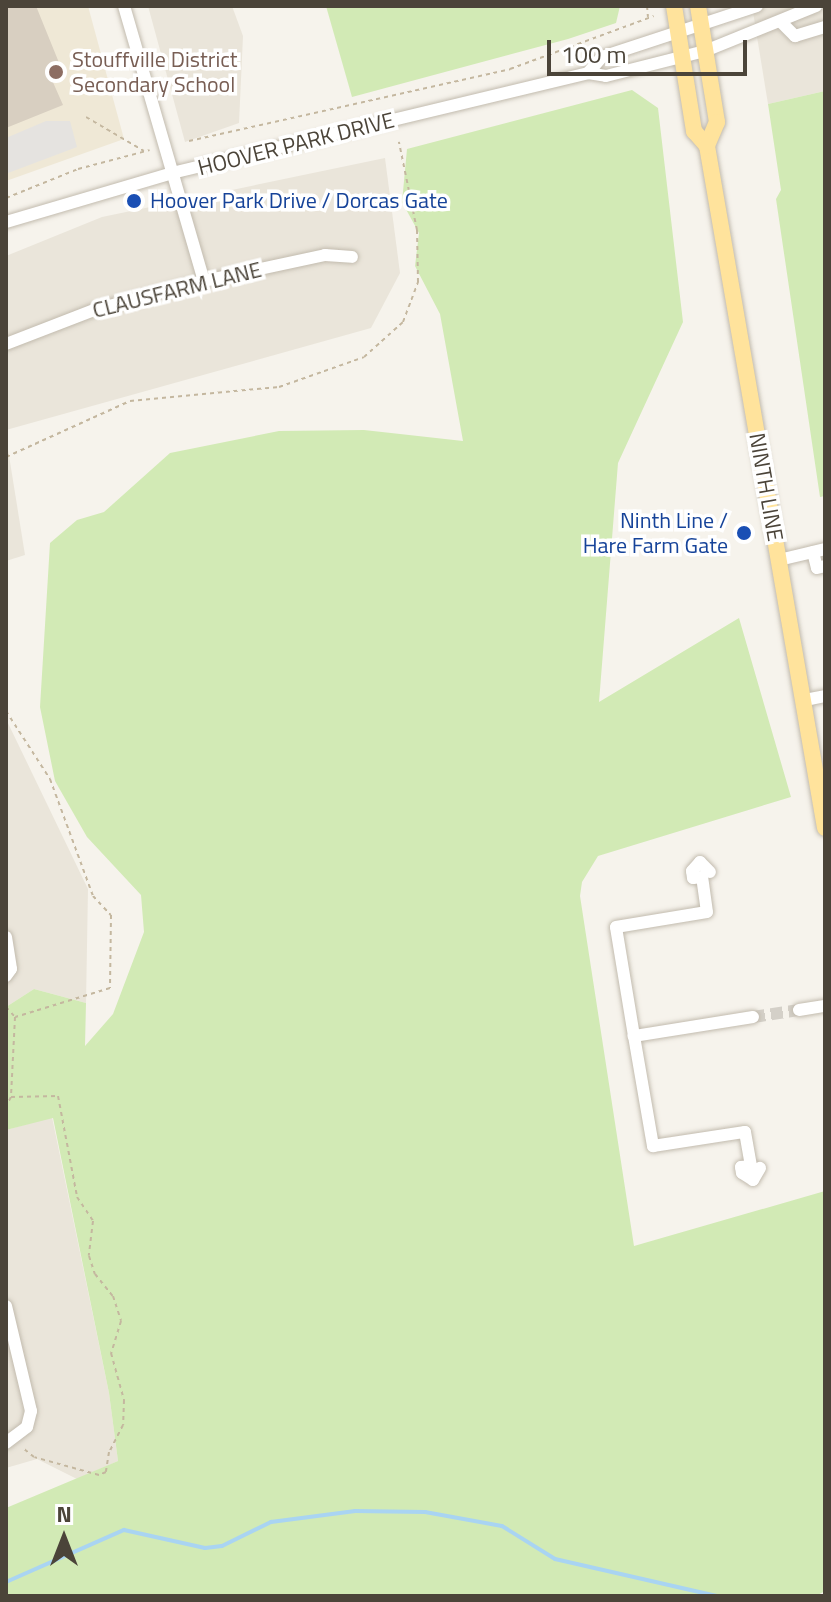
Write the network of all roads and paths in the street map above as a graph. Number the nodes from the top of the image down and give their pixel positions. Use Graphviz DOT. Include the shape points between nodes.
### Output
graph roads {
  1 [pos="124,6"];
  2 [pos="647,6"];
  3 [pos="674,6"];
  4 [pos="698,6"];
  5 [pos="757,6"];
  6 [pos="816,6"];
  7 [pos="654,16"];
  8 [pos="648,19"];
  9 [pos="781,22"];
  10 [pos="701,26"];
  11 [pos="825,27"];
  12 [pos="678,32"];
  13 [pos="705,51"];
  14 [pos="682,57"];
  15 [pos="588,73"];
  16 [pos="86,117"];
  17 [pos="189,141"];
  18 [pos="399,142"];
  19 [pos="707,146"];
  20 [pos="150,150"];
  21 [pos="145,151"];
  22 [pos="172,173"];
  23 [pos="6,198"];
  24 [pos="6,222"];
  25 [pos="352,257"];
  26 [pos="204,281"];
  27 [pos="6,344"];
  28 [pos="6,457"];
  29 [pos="819,551"];
  30 [pos="779,560"];
  31 [pos="825,566"];
  32 [pos="825,696"];
  33 [pos="805,700"];
  34 [pos="6,711"];
  35 [pos="825,828"];
  36 [pos="707,875"];
  37 [pos="6,937"];
  38 [pos="6,976"];
  39 [pos="825,1006"];
  40 [pos="6,1007"];
  41 [pos="799,1010"];
  42 [pos="15,1017"];
  43 [pos="753,1017"];
  44 [pos="634,1036"];
  45 [pos="11,1097"];
  46 [pos="6,1106"];
  47 [pos="755,1167"];
  48 [pos="6,1306"];
  49 [pos="9,1441"];
  1 -- 22 [label="street"];
  2 -- 8 [label="path"];
  3 -- 12 [label="main road, NINTH LINE"];
  4 -- 10 [label="main road, NINTH LINE"];
  5 -- 10 [label="street, HOOVER PARK DRIVE"];
  6 -- 9 [label="street, HOOVER PARK DRIVE"];
  7 -- 8 [label="path"];
  8 -- 17 [label="path" via="510,69"];
  9 -- 11 [label="street" via="795,36"];
  9 -- 13 [label="street, HOOVER PARK DRIVE"];
  10 -- 12 [label="street, HOOVER PARK DRIVE"];
  10 -- 13 [label="main road, NINTH LINE"];
  12 -- 14 [label="main road, NINTH LINE"];
  12 -- 15 [label="street, HOOVER PARK DRIVE" via="602,57"];
  13 -- 14 [label="street, HOOVER PARK DRIVE"];
  13 -- 19 [label="main road, NINTH LINE" via="717,122"];
  14 -- 15 [label="street, HOOVER PARK DRIVE" via="606,76"];
  14 -- 19 [label="main road, NINTH LINE" via="694,131"];
  15 -- 22 [label="street, HOOVER PARK DRIVE"];
  16 -- 21 [label="path"];
  18 -- 28 [label="path" via="417,230 418,282 403,322 364,357 279,387 130,401"];
  19 -- 30 [label="main road, NINTH LINE"];
  20 -- 21 [label="path"];
  21 -- 23 [label="path" via="78,169"];
  22 -- 24 [label="street, HOOVER PARK DRIVE"];
  22 -- 26 [label="street"];
  25 -- 26 [label="street, CLAUSFARM LANE" via="325,255"];
  26 -- 27 [label="street, CLAUSFARM LANE" via="94,310"];
  29 -- 30 [label="street"];
  29 -- 31 [label="street" via="817,568"];
  30 -- 33 [label="main road, NINTH LINE"];
  32 -- 33 [label="street"];
  33 -- 35 [label="main road, NINTH LINE"];
  34 -- 42 [label="path" via="50,779 93,896 111,915 110,988"];
  36 -- 44 [label="street" via="707,912 616,927"];
  37 -- 38 [label="street" via="11,969"];
  39 -- 41 [label="street"];
  40 -- 42 [label="path"];
  42 -- 45 [label="path"];
  43 -- 44 [label="street"];
  44 -- 47 [label="street" via="653,1146 745,1132"];
  45 -- 46 [label="path"];
  45 -- 49 [label="path" via="58,1096 77,1197 93,1221 89,1256 121,1321 111,1353 124,1400 123,1425 106,1472 99,1475 34,1457"];
  48 -- 49 [label="street" via="31,1411 27,1427"];
}
